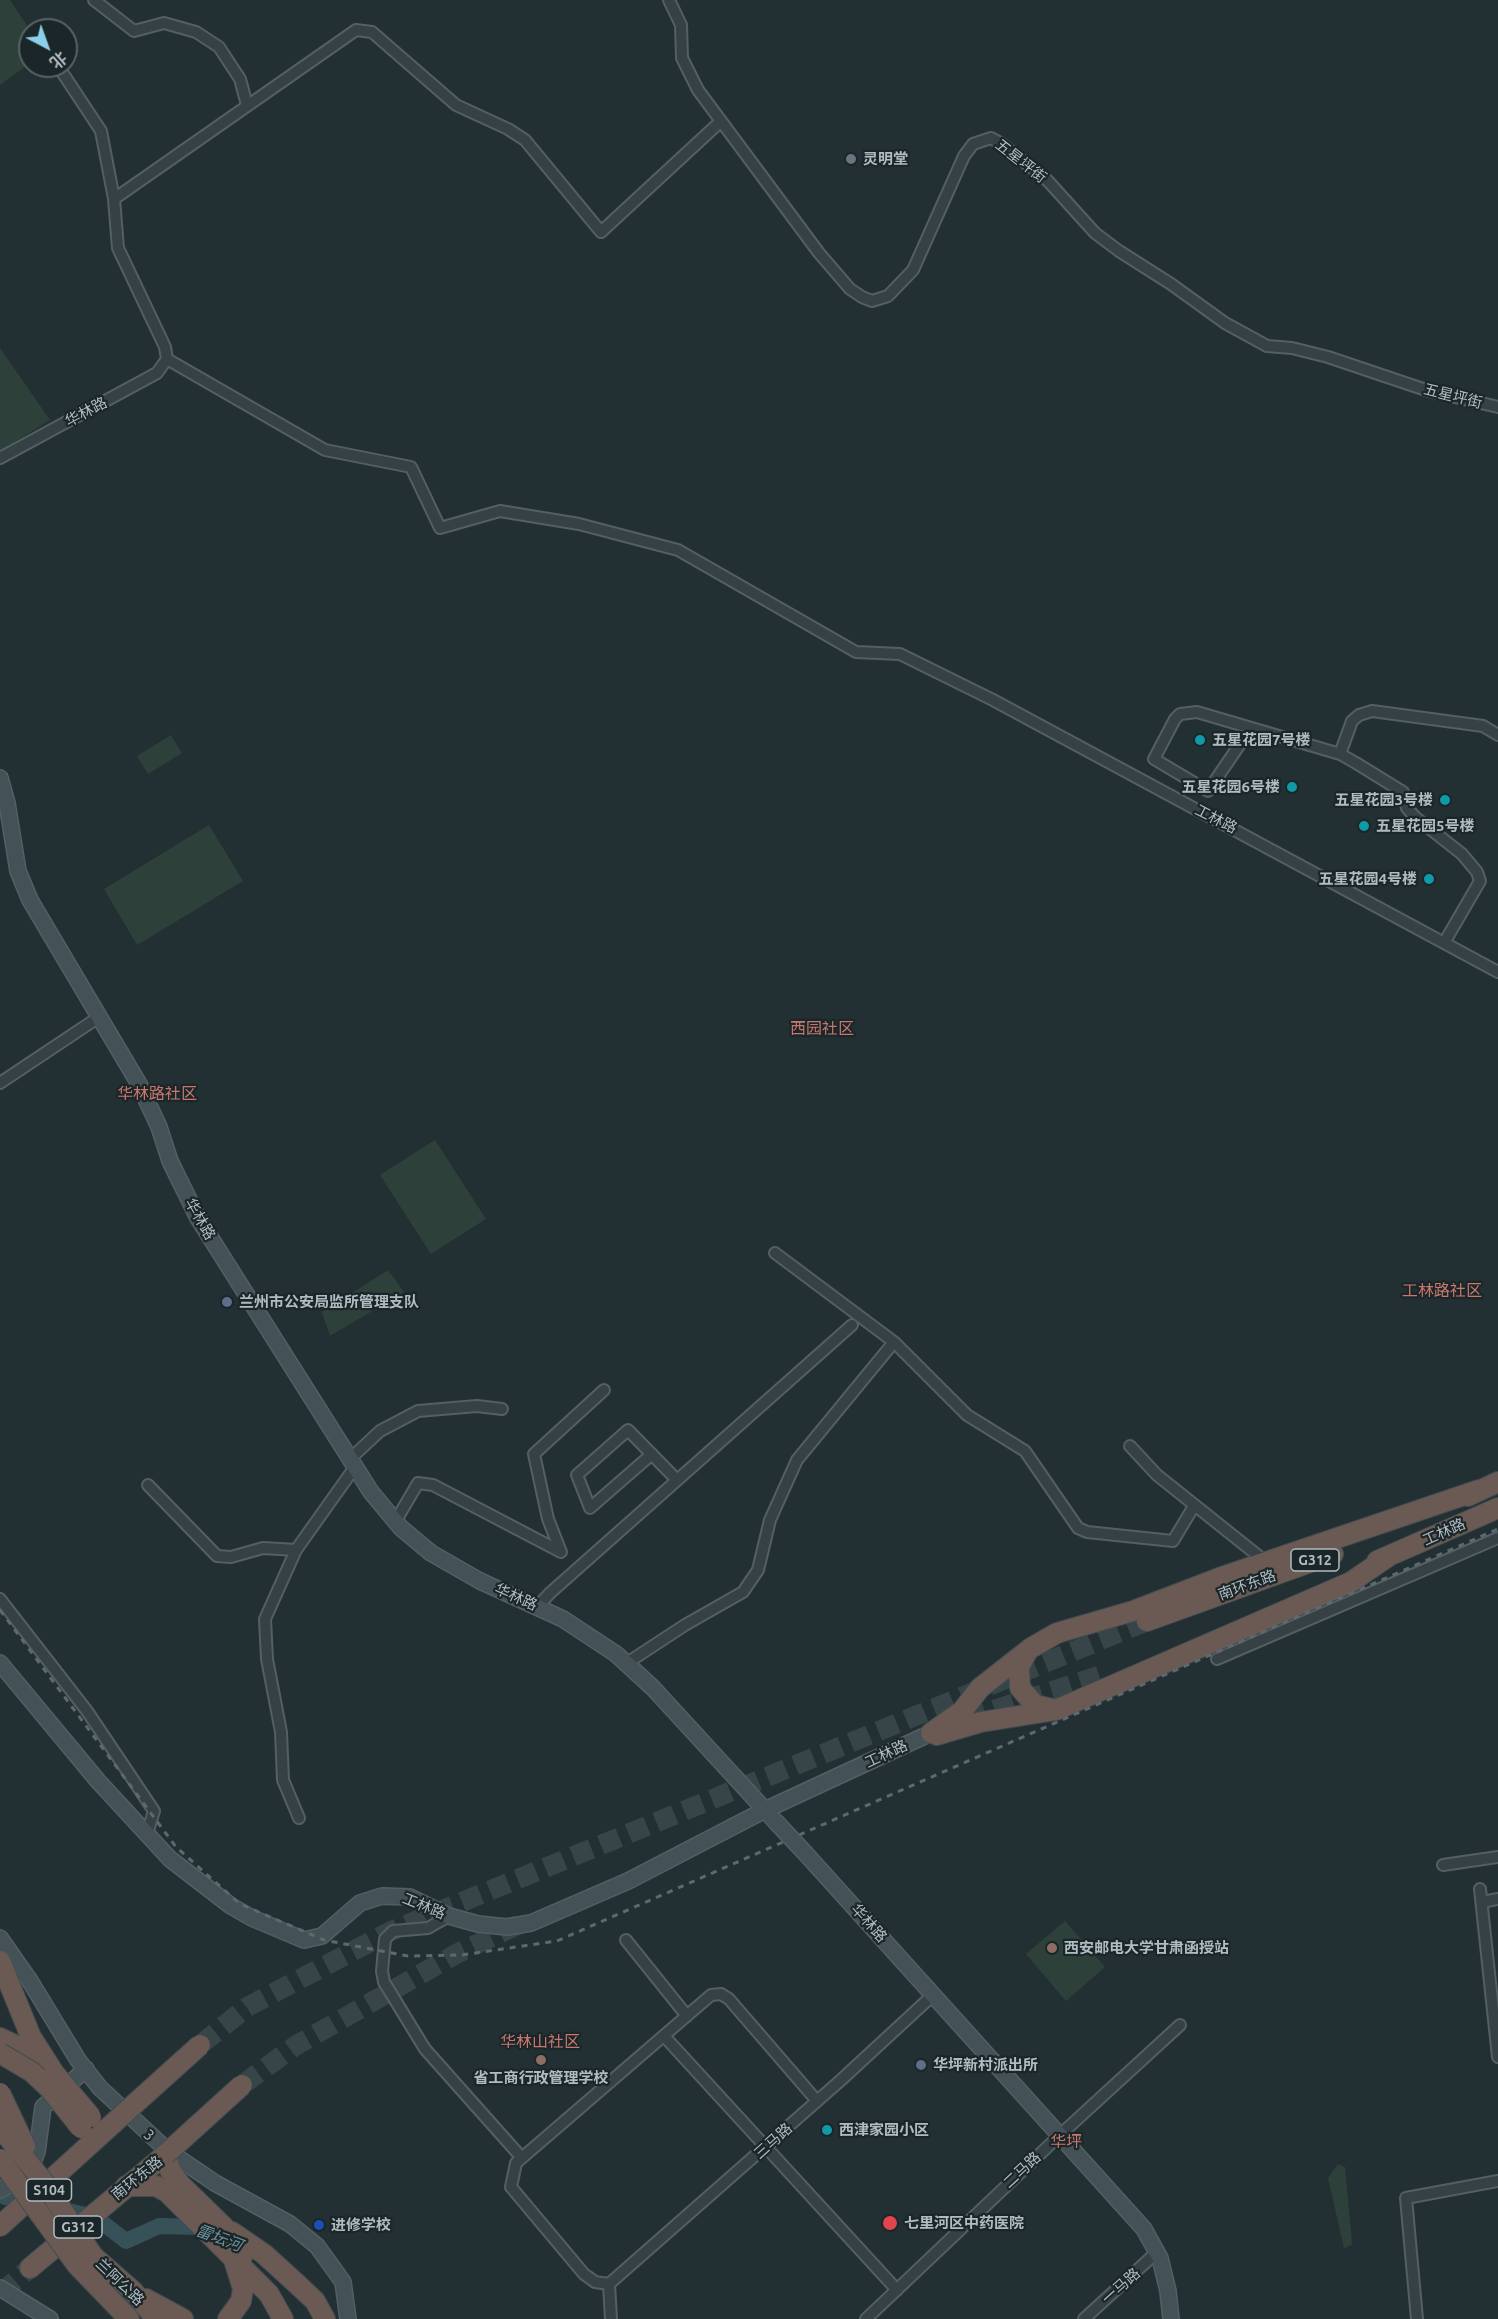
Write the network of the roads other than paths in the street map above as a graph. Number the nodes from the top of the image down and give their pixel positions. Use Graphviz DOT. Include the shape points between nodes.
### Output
graph roads {
  1 [pos="94,0"];
  2 [pos="669,0"];
  3 [pos="66,78"];
  4 [pos="247,105"];
  5 [pos="720,122"];
  6 [pos="114,199"];
  7 [pos="167,359"];
  8 [pos="1498,407"];
  9 [pos="0,458"];
  10 [pos="1251,728"];
  11 [pos="1498,735"];
  12 [pos="1340,754"];
  13 [pos="0,778"];
  14 [pos="1444,943"];
  15 [pos="1498,972"];
  16 [pos="99,1017"];
  17 [pos="0,1083"];
  18 [pos="775,1253"];
  19 [pos="852,1325"];
  20 [pos="894,1341"];
  21 [pos="604,1390"];
  22 [pos="502,1409"];
  23 [pos="1130,1446"];
  24 [pos="652,1454"];
  25 [pos="353,1463"];
  26 [pos="677,1480"];
  27 [pos="1498,1482"];
  28 [pos="148,1485"];
  29 [pos="1479,1490"];
  30 [pos="1194,1506"];
  31 [pos="1498,1508"];
  32 [pos="395,1522"];
  33 [pos="1498,1538"];
  34 [pos="296,1550"];
  35 [pos="1389,1556"];
  36 [pos="1266,1562"];
  37 [pos="0,1599"];
  38 [pos="538,1606"];
  39 [pos="1147,1621"];
  40 [pos="1260,1631"];
  41 [pos="1031,1648"];
  42 [pos="1218,1659"];
  43 [pos="0,1663"];
  44 [pos="627,1664"];
  45 [pos="1105,1674"];
  46 [pos="1056,1710"];
  47 [pos="931,1733"];
  48 [pos="765,1810"];
  49 [pos="298,1818"];
  50 [pos="147,1834"];
  51 [pos="1498,1857"];
  52 [pos="1443,1865"];
  53 [pos="1480,1889"];
  54 [pos="1498,1899"];
  55 [pos="1482,1902"];
  56 [pos="449,1916"];
  57 [pos="0,1938"];
  58 [pos="626,1940"];
  59 [pos="0,1960"];
  60 [pos="933,1995"];
  61 [pos="687,2016"];
  62 [pos="1180,2025"];
  63 [pos="664,2036"];
  64 [pos="0,2038"];
  65 [pos="200,2045"];
  66 [pos="0,2053"];
  67 [pos="1498,2057"];
  68 [pos="86,2069"];
  69 [pos="54,2073"];
  70 [pos="242,2085"];
  71 [pos="0,2093"];
  72 [pos="817,2101"];
  73 [pos="115,2122"];
  74 [pos="86,2123"];
  75 [pos="0,2127"];
  76 [pos="1060,2135"];
  77 [pos="767,2146"];
  78 [pos="84,2150"];
  79 [pos="166,2154"];
  80 [pos="522,2158"];
  81 [pos="0,2159"];
  82 [pos="42,2180"];
  83 [pos="1498,2181"];
  84 [pos="126,2186"];
  85 [pos="173,2188"];
  86 [pos="0,2190"];
  87 [pos="0,2226"];
  88 [pos="226,2229"];
  89 [pos="1157,2252"];
  90 [pos="233,2257"];
  91 [pos="30,2268"];
  92 [pos="609,2284"];
  93 [pos="0,2288"];
  94 [pos="897,2290"];
  95 [pos="133,2291"];
  96 [pos="109,2299"];
  97 [pos="50,2319"];
  98 [pos="116,2319"];
  99 [pos="129,2319"];
  100 [pos="156,2319"];
  101 [pos="183,2319"];
  102 [pos="228,2319"];
  103 [pos="284,2319"];
  104 [pos="293,2319"];
  105 [pos="325,2319"];
  106 [pos="348,2319"];
  107 [pos="611,2319"];
  108 [pos="866,2319"];
  109 [pos="1084,2319"];
  110 [pos="1171,2319"];
  111 [pos="1417,2319"];
  1 -- 4 [label="street" via="134,32 164,23 196,32 219,47 240,79"];
  2 -- 5 [label="street, 五星坪街" via="681,25 682,58"];
  3 -- 6 [label="street" via="101,131"];
  4 -- 5 [label="street" via="349,32 364,29 456,105 525,140 601,232"];
  4 -- 6 [label="street"];
  5 -- 8 [label="street, 五星坪街" via="819,253 850,289 872,301 888,296 914,270 964,156 973,144 991,138 1048,181 1095,233 1225,323 1267,346 1328,357 1429,391"];
  6 -- 7 [label="street" via="118,248 165,347"];
  7 -- 9 [label="street, 华林路" via="157,374"];
  7 -- 14 [label="street, 工林路" via="325,450 411,467 440,528 500,511 579,524 678,550 856,652 900,654 993,700"];
  10 -- 10 [label="street" via="1197,712 1180,714 1154,759 1208,791"];
  10 -- 12 [label="street"];
  11 -- 12 [label="street" via="1483,726 1372,711 1352,721"];
  12 -- 14 [label="street" via="1403,792 1407,808 1415,817 1477,872 1480,881"];
  13 -- 16 [label="street, 华林路" via="23,884"];
  14 -- 15 [label="street, 工林路"];
  16 -- 17 [label="street"];
  16 -- 25 [label="street, 华林路" via="152,1109 170,1161 198,1218"];
  18 -- 20 [label="street"];
  19 -- 26 [label="street"];
  20 -- 30 [label="street" via="967,1415 1025,1450 1078,1528 1173,1541"];
  20 -- 44 [label="street" via="797,1460 770,1520 758,1570 743,1592"];
  21 -- 32 [label="street" via="534,1454 548,1519 561,1552 433,1485 418,1483"];
  22 -- 25 [label="street" via="477,1406 418,1411 380,1431"];
  23 -- 30 [label="street"];
  24 -- 24 [label="street" via="628,1430 577,1475 590,1508"];
  24 -- 26 [label="street"];
  25 -- 32 [label="street, 华林路"];
  25 -- 34 [label="street"];
  26 -- 38 [label="street"];
  27 -- 29 [label="highway, G312"];
  28 -- 34 [label="street" via="217,1556 231,1557 263,1548"];
  29 -- 36 [label="highway"];
  29 -- 39 [label="highway, 南环东路 / G312" via="1407,1527"];
  30 -- 36 [label="street"];
  31 -- 35 [label="highway, 工林路 / G312"];
  32 -- 38 [label="street, 华林路" via="431,1553 480,1581"];
  33 -- 40 [label="street"];
  34 -- 49 [label="street" via="265,1619 267,1659 281,1732 283,1780"];
  35 -- 40 [label="highway" via="1351,1582"];
  35 -- 45 [label="highway, 南环东路 / G312"];
  36 -- 41 [label="highway" via="1133,1611 1057,1633"];
  37 -- 50 [label="street" via="87,1711 154,1811"];
  38 -- 44 [label="street, 华林路" via="590,1635"];
  40 -- 42 [label="street"];
  40 -- 46 [label="highway"];
  41 -- 46 [label="highway" via="1019,1666 1020,1688 1035,1705"];
  41 -- 47 [label="highway" via="980,1688 962,1711"];
  43 -- 50 [label="street, 工林路"];
  44 -- 48 [label="street, 华林路" via="726,1764"];
  46 -- 47 [label="highway" via="981,1722 936,1736"];
  47 -- 48 [label="street, 工林路"];
  48 -- 56 [label="street, 工林路" via="549,1917 507,1927"];
  48 -- 60 [label="street, 华林路, bridge"];
  50 -- 56 [label="street, 工林路" via="191,1877 231,1906 304,1940 322,1936 360,1903 382,1896 410,1897"];
  51 -- 52 [label="street"];
  53 -- 55 [label="street"];
  54 -- 55 [label="street"];
  55 -- 67 [label="street"];
  56 -- 80 [label="street" via="428,1928 393,1931 385,1939 384,1982 424,2049"];
  57 -- 68 [label="street, 3"];
  58 -- 61 [label="street"];
  59 -- 69 [label="highway" via="31,2037"];
  60 -- 72 [label="street, 三马路"];
  60 -- 76 [label="street, 华林路"];
  61 -- 63 [label="street"];
  61 -- 72 [label="street" via="711,1995 721,1994 729,1999"];
  62 -- 76 [label="street, 二马路"];
  63 -- 77 [label="street"];
  63 -- 80 [label="street"];
  64 -- 69 [label="highway" via="27,2051"];
  65 -- 73 [label="highway, bridge"];
  66 -- 74 [label="highway, bridge" via="32,2072"];
  68 -- 86 [label="street, bridge" via="43,2107 37,2152 31,2166 23,2177"];
  68 -- 106 [label="street, 3" via="117,2105 168,2151 215,2183 290,2224 317,2246 343,2282"];
  69 -- 74 [label="highway, bridge"];
  70 -- 79 [label="highway, 南环东路 / G312, bridge"];
  71 -- 82 [label="highway, bridge"];
  72 -- 77 [label="street, 三马路"];
  73 -- 74 [label="highway"];
  73 -- 78 [label="highway"];
  74 -- 78 [label="highway"];
  75 -- 82 [label="highway, 兰阿公路 / S104, bridge"];
  76 -- 89 [label="street, 华林路" via="1123,2203"];
  76 -- 94 [label="street, 二马路"];
  77 -- 92 [label="street, 三马路"];
  77 -- 94 [label="street"];
  78 -- 87 [label="highway, bridge"];
  79 -- 84 [label="highway, 南环东路 / G312"];
  79 -- 85 [label="highway"];
  80 -- 92 [label="street" via="516,2163 511,2187 584,2274 595,2283"];
  81 -- 96 [label="highway, 兰阿公路 / S104, bridge" via="76,2265"];
  82 -- 95 [label="highway, 兰阿公路 / S104, bridge" via="93,2256"];
  83 -- 111 [label="street" via="1406,2198"];
  84 -- 85 [label="highway"];
  84 -- 91 [label="highway, 南环东路 / G312, bridge"];
  85 -- 88 [label="highway"];
  85 -- 90 [label="highway"];
  88 -- 104 [label="highway"];
  88 -- 105 [label="highway" via="240,2235 297,2284 315,2301"];
  89 -- 109 [label="street, 一马路"];
  89 -- 110 [label="street, 华林路" via="1167,2282"];
  90 -- 102 [label="highway" via="243,2289 242,2301"];
  90 -- 103 [label="highway" via="269,2294"];
  92 -- 107 [label="street"];
  93 -- 97 [label="street"];
  94 -- 108 [label="street, 二马路"];
  95 -- 100 [label="highway, 兰阿公路 / S104"];
  95 -- 101 [label="highway"];
  96 -- 98 [label="highway" via="109,2309"];
  96 -- 99 [label="highway, 兰阿公路 / S104"];
}
